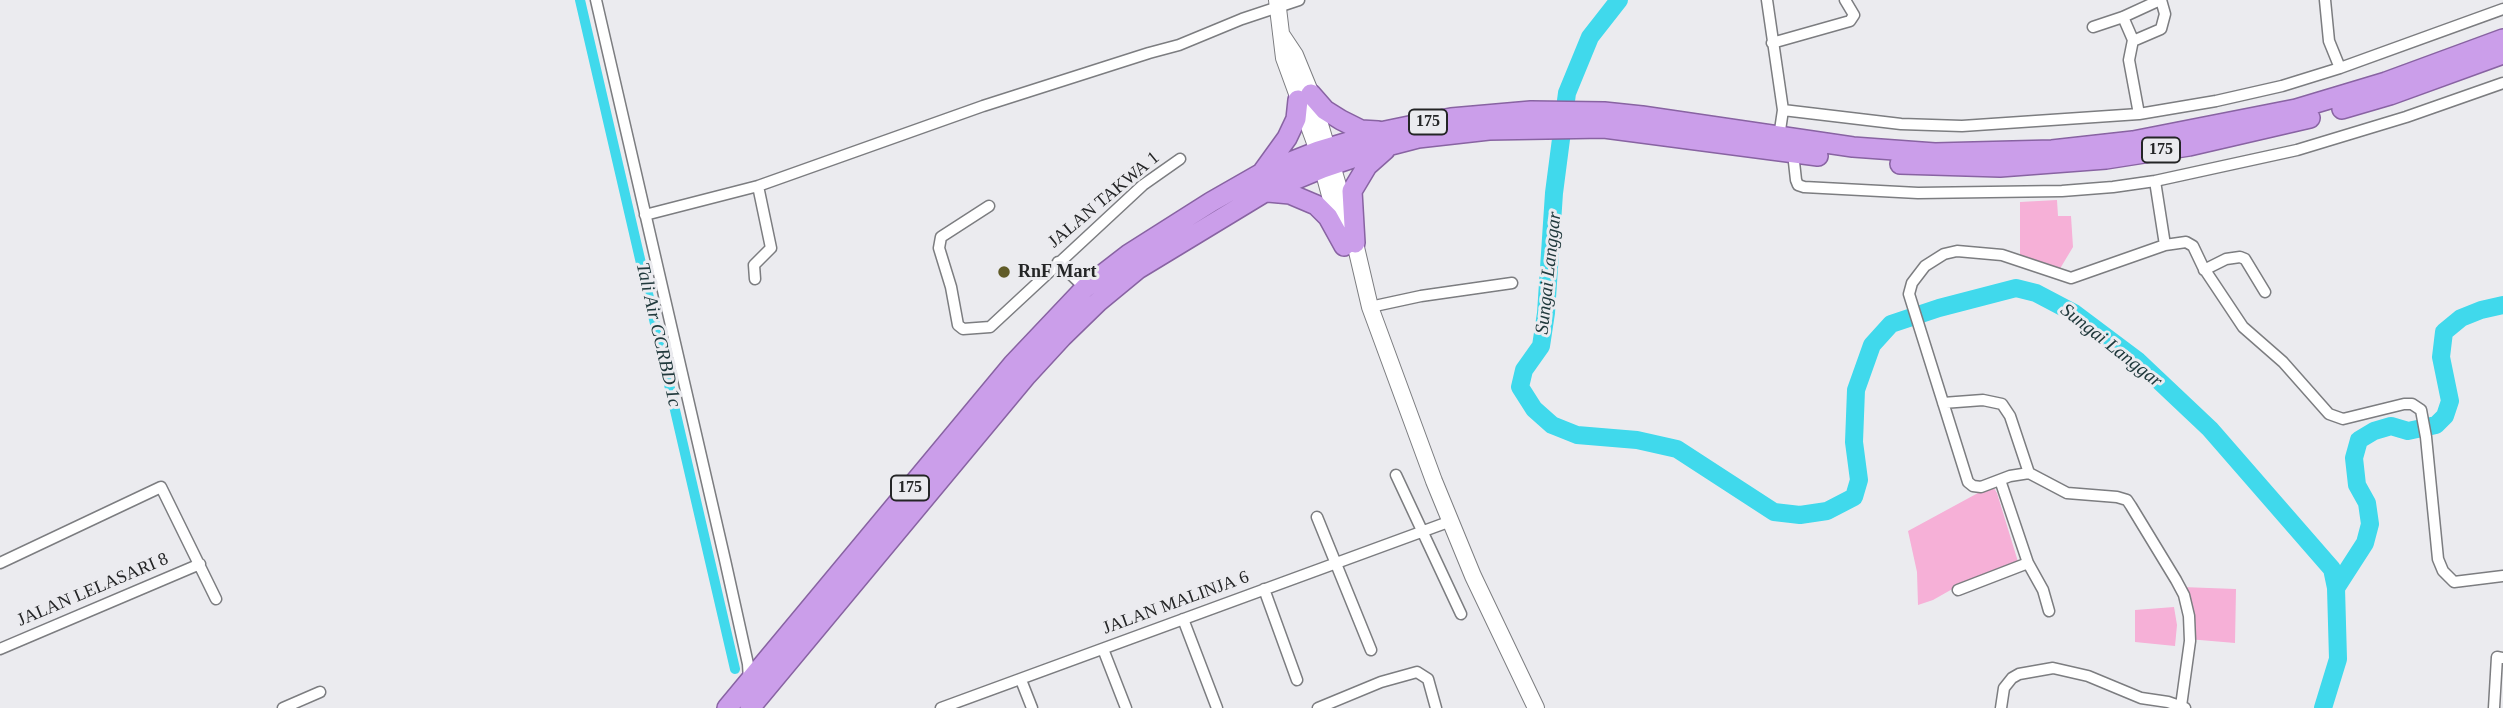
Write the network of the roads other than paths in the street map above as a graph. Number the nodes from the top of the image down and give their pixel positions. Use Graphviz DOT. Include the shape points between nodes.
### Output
graph roads {
  1 [pos="596,0"];
  2 [pos="1299,0"];
  3 [pos="1766,0"];
  4 [pos="1845,0"];
  5 [pos="2161,0"];
  6 [pos="2325,0"];
  7 [pos="1277,4"];
  8 [pos="2503,9"];
  9 [pos="2123,18"];
  10 [pos="2093,27"];
  11 [pos="2503,39"];
  12 [pos="2133,41"];
  13 [pos="1772,43"];
  14 [pos="2503,54"];
  15 [pos="2340,68"];
  16 [pos="2503,83"];
  17 [pos="1304,97"];
  18 [pos="1783,110"];
  19 [pos="2139,114"];
  20 [pos="1580,119"];
  21 [pos="1779,137"];
  22 [pos="1388,138"];
  23 [pos="1793,153"];
  24 [pos="1326,158"];
  25 [pos="1180,159"];
  26 [pos="2155,181"];
  27 [pos="1263,183"];
  28 [pos="758,186"];
  29 [pos="989,206"];
  30 [pos="645,215"];
  31 [pos="1350,244"];
  32 [pos="2165,245"];
  33 [pos="1058,262"];
  34 [pos="2204,270"];
  35 [pos="755,279"];
  36 [pos="1512,283"];
  37 [pos="1085,288"];
  38 [pos="2265,292"];
  39 [pos="1370,307"];
  40 [pos="1943,403"];
  41 [pos="2029,473"];
  42 [pos="1396,475"];
  43 [pos="2000,480"];
  44 [pos="1317,516"];
  45 [pos="1451,521"];
  46 [pos="1423,532"];
  47 [pos="1337,562"];
  48 [pos="0,563"];
  49 [pos="2028,563"];
  50 [pos="200,564"];
  51 [pos="2503,576"];
  52 [pos="1264,589"];
  53 [pos="1958,590"];
  54 [pos="216,598"];
  55 [pos="2049,611"];
  56 [pos="1461,614"];
  57 [pos="1183,619"];
  58 [pos="0,649"];
  59 [pos="1103,649"];
  60 [pos="1371,650"];
  61 [pos="2503,657"];
  62 [pos="1021,680"];
  63 [pos="1297,680"];
  64 [pos="749,682"];
  65 [pos="320,692"];
  66 [pos="298,705"];
  67 [pos="753,707"];
  68 [pos="2184,707"];
  69 [pos="283,708"];
  70 [pos="727,708"];
  71 [pos="941,708"];
  72 [pos="1032,708"];
  73 [pos="1126,708"];
  74 [pos="1217,708"];
  75 [pos="1318,708"];
  76 [pos="1436,708"];
  77 [pos="1536,708"];
  78 [pos="2001,708"];
  79 [pos="2494,708"];
  1 -- 30 [label="street"];
  2 -- 7 [label="street"];
  3 -- 13 [label="street"];
  4 -- 13 [label="street" via="1854,15 1850,21"];
  5 -- 9 [label="street"];
  5 -- 12 [label="street" via="2165,14 2161,29"];
  6 -- 15 [label="street" via="2329,41"];
  7 -- 17 [label="main road" via="1284,58"];
  7 -- 28 [label="street" via="1179,46 983,106"];
  8 -- 15 [label="street"];
  9 -- 10 [label="street"];
  9 -- 12 [label="street"];
  11 -- 21 [label="highway, 175" via="2296,109 2114,143 2052,150 1935,153"];
  12 -- 19 [label="street" via="2130,60"];
  13 -- 18 [label="street"];
  14 -- 23 [label="highway, 175" via="2390,95 2298,121 2106,159 2000,167 1937,166"];
  15 -- 19 [label="street" via="2216,102"];
  16 -- 26 [label="street" via="2297,150"];
  17 -- 22 [label="highway" via="1361,130"];
  17 -- 24 [label="main road"];
  17 -- 27 [label="highway"];
  18 -- 19 [label="street" via="1962,126"];
  18 -- 21 [label="street"];
  20 -- 21 [label="highway, 175" via="1643,116"];
  20 -- 22 [label="highway, 175" via="1531,119"];
  20 -- 23 [label="highway, 175" via="1604,128"];
  22 -- 24 [label="highway, 175"];
  22 -- 31 [label="highway" via="1352,191"];
  23 -- 26 [label="street" via="1798,185 1821,189 2036,192"];
  24 -- 27 [label="highway, 175"];
  24 -- 31 [label="main road"];
  25 -- 33 [label="street, JALAN TAKWA 1" via="1143,185"];
  26 -- 32 [label="street"];
  27 -- 31 [label="highway" via="1316,205"];
  27 -- 37 [label="highway, 175" via="1153,238"];
  27 -- 67 [label="highway, 175" via="1138,269 1062,337"];
  28 -- 30 [label="street"];
  28 -- 35 [label="street" via="771,248 754,265"];
  29 -- 33 [label="street, JALAN TAKWA 1" via="942,237 939,248 958,326 990,327"];
  30 -- 64 [label="street"];
  31 -- 39 [label="main road" via="1355,275"];
  32 -- 34 [label="street" via="2190,243"];
  32 -- 40 [label="street" via="2071,278 2002,255 1957,251 1925,266 1909,295"];
  33 -- 37 [label="street"];
  34 -- 38 [label="street" via="2240,257"];
  34 -- 51 [label="street" via="2243,327 2283,362 2329,414 2343,419 2404,404 2421,410 2443,571 2454,582"];
  36 -- 39 [label="street"];
  37 -- 64 [label="highway, 175" via="1013,364"];
  39 -- 45 [label="main road"];
  40 -- 41 [label="street" via="1983,400 2002,404"];
  40 -- 43 [label="street" via="1968,482 1981,487"];
  41 -- 43 [label="street"];
  41 -- 68 [label="street" via="2067,494 2117,497 2131,506 2176,580 2186,606 2190,641"];
  42 -- 46 [label="street"];
  43 -- 49 [label="street"];
  44 -- 47 [label="street"];
  45 -- 46 [label="street, JALAN MALINJA 6"];
  45 -- 77 [label="main road"];
  46 -- 47 [label="street, JALAN MALINJA 6"];
  46 -- 56 [label="street"];
  47 -- 52 [label="street, JALAN MALINJA 6"];
  47 -- 60 [label="street"];
  48 -- 50 [label="street" via="162,487"];
  49 -- 53 [label="street"];
  49 -- 55 [label="street"];
  50 -- 54 [label="street"];
  50 -- 58 [label="street, JALAN LELASARI 8"];
  52 -- 57 [label="street, JALAN MALINJA 6"];
  52 -- 63 [label="street"];
  57 -- 59 [label="street, JALAN MALINJA 6"];
  57 -- 74 [label="street"];
  59 -- 62 [label="street, JALAN MALINJA 6"];
  59 -- 73 [label="street"];
  61 -- 79 [label="street" via="2497,657"];
  62 -- 71 [label="street, JALAN MALINJA 6"];
  62 -- 72 [label="street"];
  64 -- 70 [label="highway, 175"];
  65 -- 66 [label="street"];
  66 -- 69 [label="street"];
  68 -- 78 [label="street" via="2141,698 2088,676 2053,668 2011,678"];
  75 -- 76 [label="street" via="1417,672 1428,679"];
}
